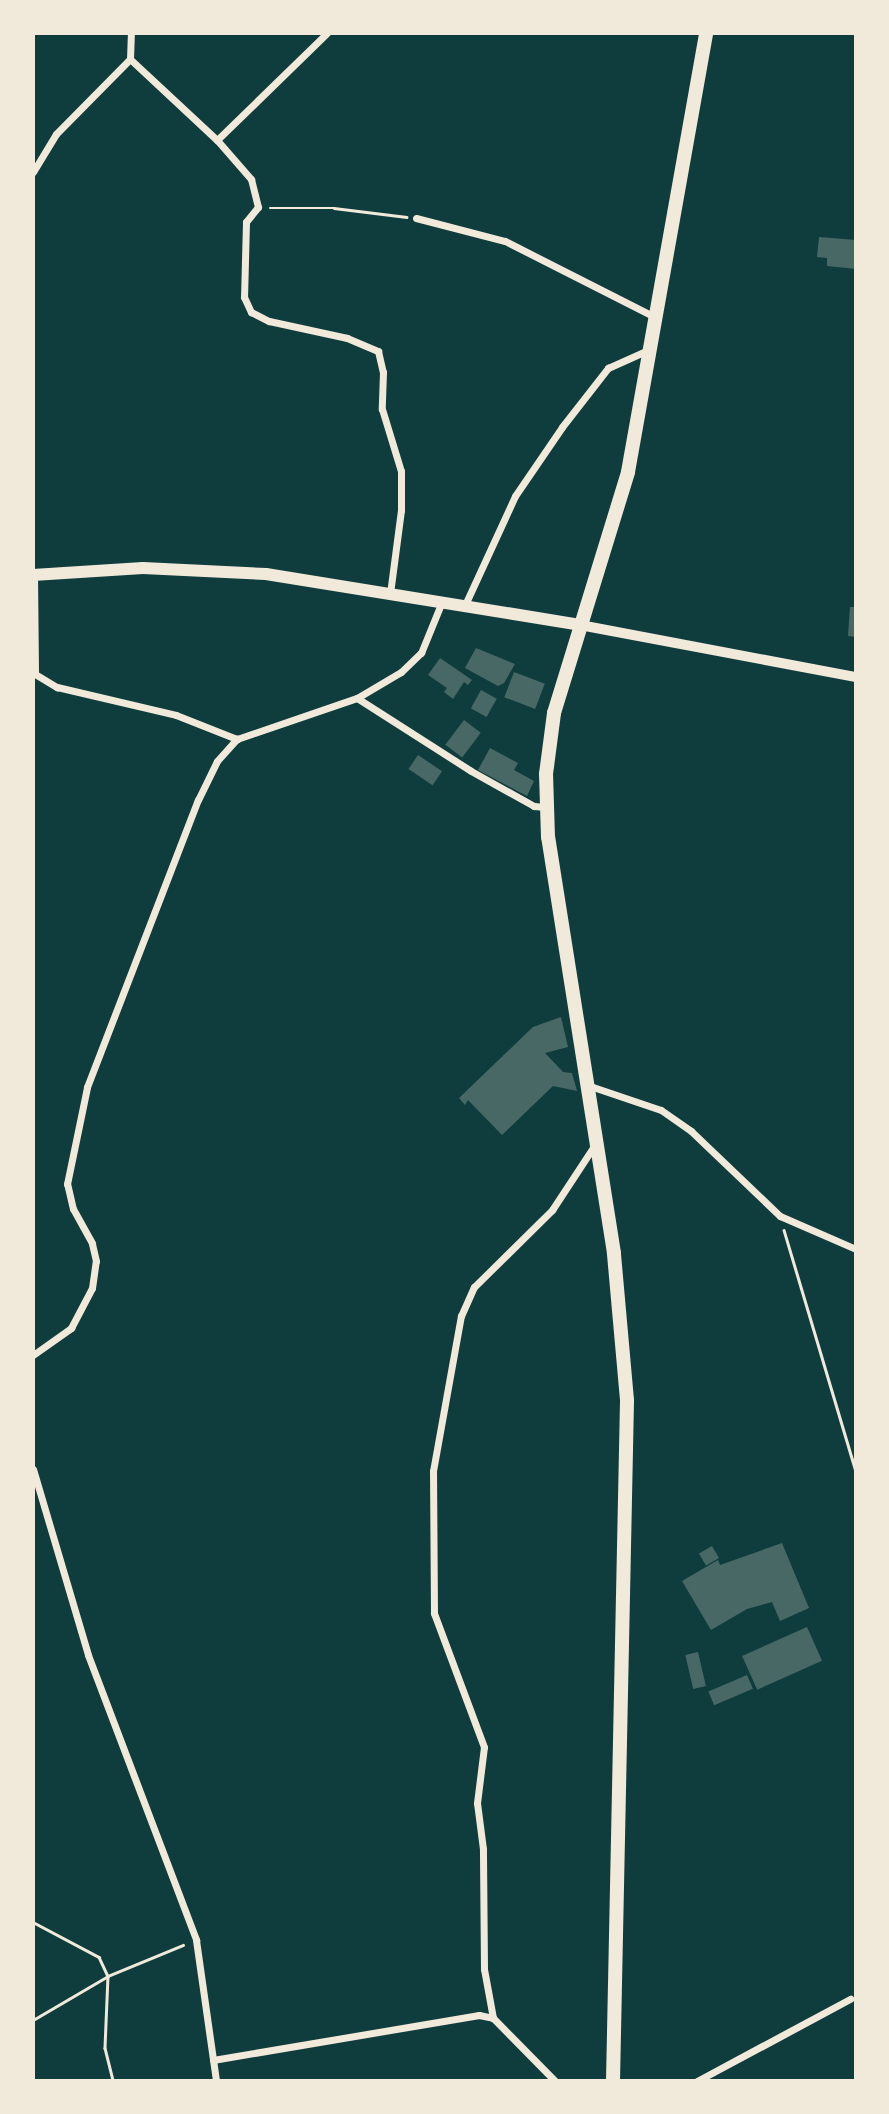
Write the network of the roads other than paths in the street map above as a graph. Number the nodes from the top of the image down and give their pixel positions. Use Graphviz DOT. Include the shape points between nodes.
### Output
graph roads {
  1 [pos="131,33"];
  2 [pos="327,33"];
  3 [pos="706,33"];
  4 [pos="130,59"];
  5 [pos="217,140"];
  6 [pos="33,172"];
  7 [pos="416,218"];
  8 [pos="657,318"];
  9 [pos="652,349"];
  10 [pos="34,575"];
  11 [pos="390,593"];
  12 [pos="441,604"];
  13 [pos="464,608"];
  14 [pos="580,625"];
  15 [pos="856,677"];
  16 [pos="357,698"];
  17 [pos="237,739"];
  18 [pos="545,807"];
  19 [pos="586,1084"];
  20 [pos="596,1143"];
  21 [pos="856,1249"];
  22 [pos="33,1355"];
  23 [pos="33,1469"];
  24 [pos="850,1999"];
  25 [pos="493,2018"];
  26 [pos="213,2060"];
  27 [pos="216,2081"];
  28 [pos="555,2081"];
  29 [pos="613,2081"];
  30 [pos="697,2081"];
  1 -- 4 [label="street"];
  2 -- 5 [label="street"];
  3 -- 8 [label="main road"];
  4 -- 5 [label="street"];
  4 -- 6 [label="street" via="56,134"];
  5 -- 11 [label="street" via="251,179 258,207 246,222 244,297 251,312 269,321 348,338 378,351 383,372 382,409 401,471 401,510"];
  7 -- 8 [label="street" via="505,241"];
  8 -- 9 [label="main road"];
  9 -- 13 [label="street" via="608,368 562,427 515,496"];
  9 -- 14 [label="main road" via="628,472"];
  10 -- 11 [label="main road" via="143,568 225,572"];
  10 -- 17 [label="street" via="35,674 57,687 176,715"];
  11 -- 12 [label="main road"];
  12 -- 13 [label="main road"];
  12 -- 16 [label="street" via="421,653 401,672"];
  13 -- 14 [label="main road"];
  14 -- 15 [label="street"];
  14 -- 18 [label="main road" via="554,713"];
  16 -- 17 [label="street"];
  16 -- 18 [label="street" via="471,771 534,806"];
  17 -- 22 [label="street" via="217,761 198,800 87,1087 67,1184 73,1209 92,1243 96,1261 92,1288 71,1328"];
  18 -- 19 [label="main road"];
  19 -- 20 [label="main road"];
  19 -- 21 [label="street" via="627,1095 671,1117 780,1216"];
  20 -- 25 [label="street" via="552,1210 474,1287 461,1316 433,1471 434,1613 484,1747 477,1803 483,1849 484,1969"];
  20 -- 29 [label="main road" via="614,1253 627,1401"];
  23 -- 26 [label="street" via="88,1655 196,1940"];
  24 -- 30 [label="street"];
  25 -- 26 [label="street" via="479,2015"];
  25 -- 28 [label="street"];
  26 -- 27 [label="street"];
}
